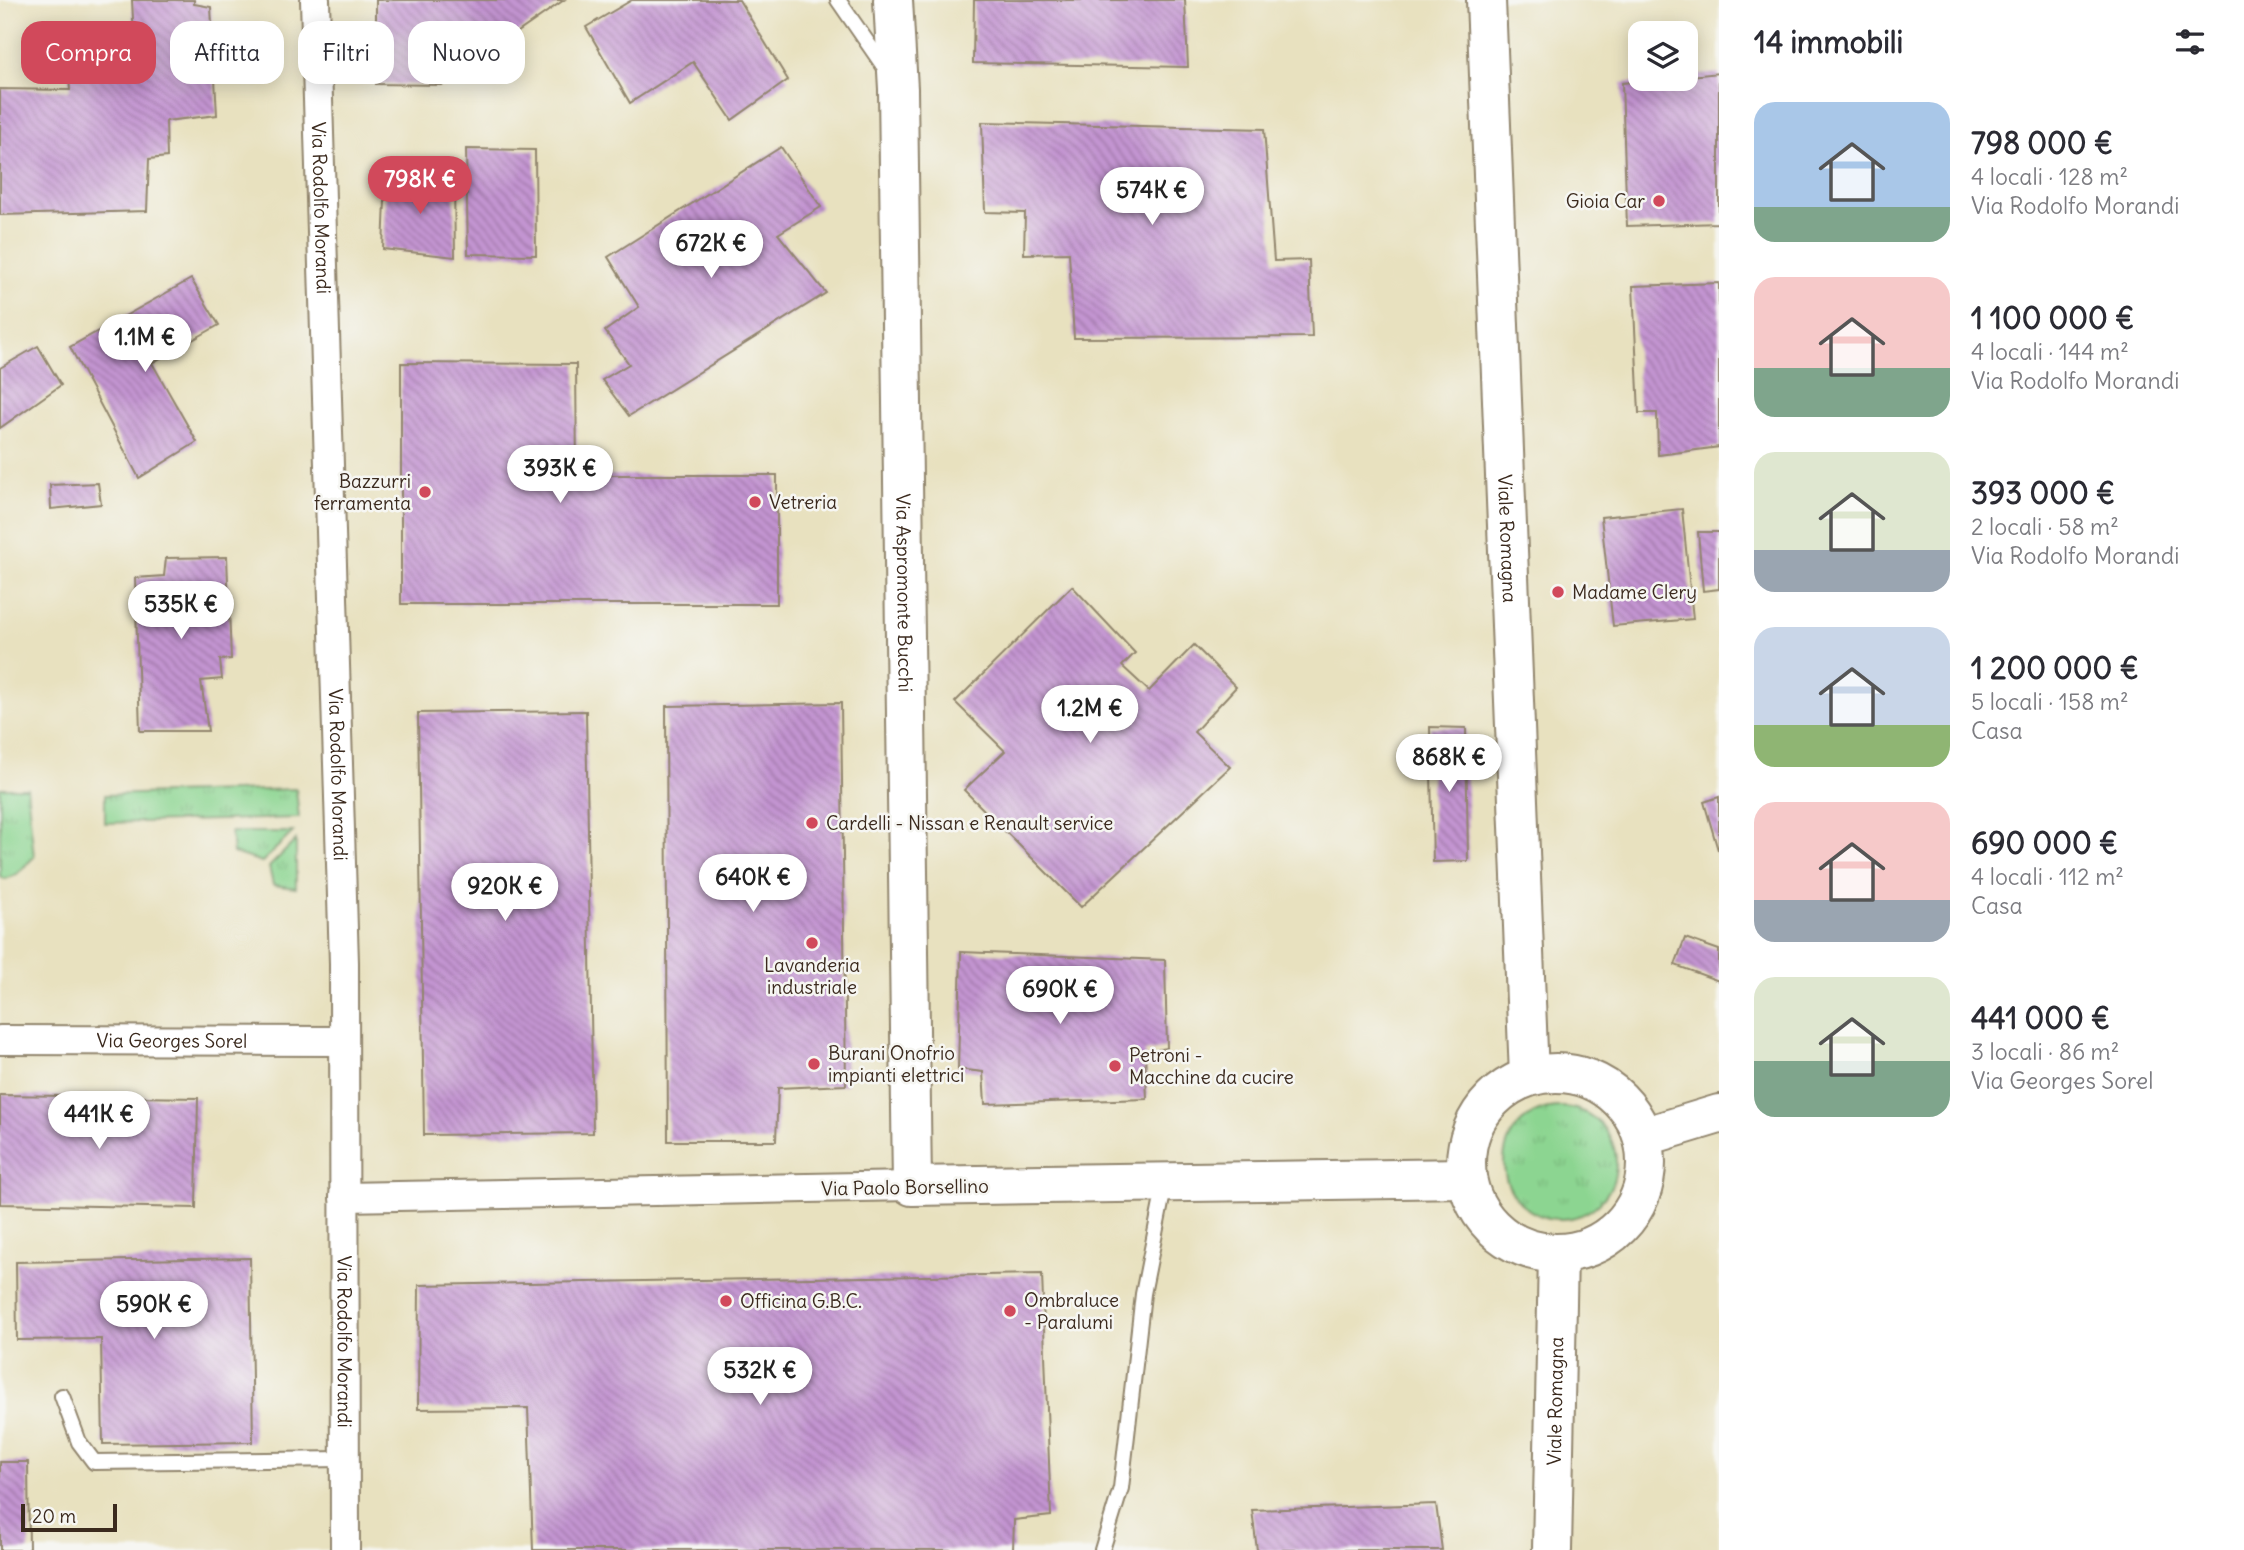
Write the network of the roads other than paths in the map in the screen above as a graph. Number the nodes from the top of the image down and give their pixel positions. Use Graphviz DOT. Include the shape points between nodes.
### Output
graph roads {
  1 [pos="315,0"];
  2 [pos="838,0"];
  3 [pos="893,0"];
  4 [pos="1486,0"];
  5 [pos="898,89"];
  6 [pos="0,1040"];
  7 [pos="344,1041"];
  8 [pos="1529,1076"];
  9 [pos="1719,1114"];
  10 [pos="1643,1137"];
  11 [pos="1466,1178"];
  12 [pos="1165,1182"];
  13 [pos="912,1186"];
  14 [pos="344,1197"];
  15 [pos="1558,1254"];
  16 [pos="62,1396"];
  17 [pos="345,1459"];
  18 [pos="345,1550"];
  19 [pos="1102,1550"];
  20 [pos="1552,1550"];
  1 -- 7 [label="street, Via Rodolfo Morandi"];
  2 -- 5 [label="lane"];
  3 -- 5 [label="main road, Via Aspromonte Bucchi"];
  4 -- 8 [label="main road, Viale Romagna"];
  5 -- 13 [label="main road, Via Aspromonte Bucchi"];
  6 -- 7 [label="street, Via Georges Sorel"];
  7 -- 14 [label="street, Via Rodolfo Morandi"];
  8 -- 10 [label="main road" via="1557,1072 1585,1077 1610,1091 1630,1111"];
  8 -- 11 [label="main road" via="1491,1099 1478,1116 1469,1135"];
  9 -- 10 [label="main road"];
  10 -- 15 [label="main road" via="1647,1164 1642,1192 1629,1216 1610,1236"];
  11 -- 12 [label="main road, Via Paolo Borsellino"];
  11 -- 15 [label="main road" via="1489,1224 1532,1251"];
  12 -- 13 [label="main road, Via Paolo Borsellino"];
  12 -- 19 [label="lane" via="1143,1294 1121,1488"];
  13 -- 14 [label="street, Via Paolo Borsellino"];
  14 -- 17 [label="street, Via Rodolfo Morandi"];
  15 -- 20 [label="main road, Viale Romagna"];
  16 -- 17 [label="lane" via="79,1442 94,1462"];
  17 -- 18 [label="street, Via Rodolfo Morandi"];
}
